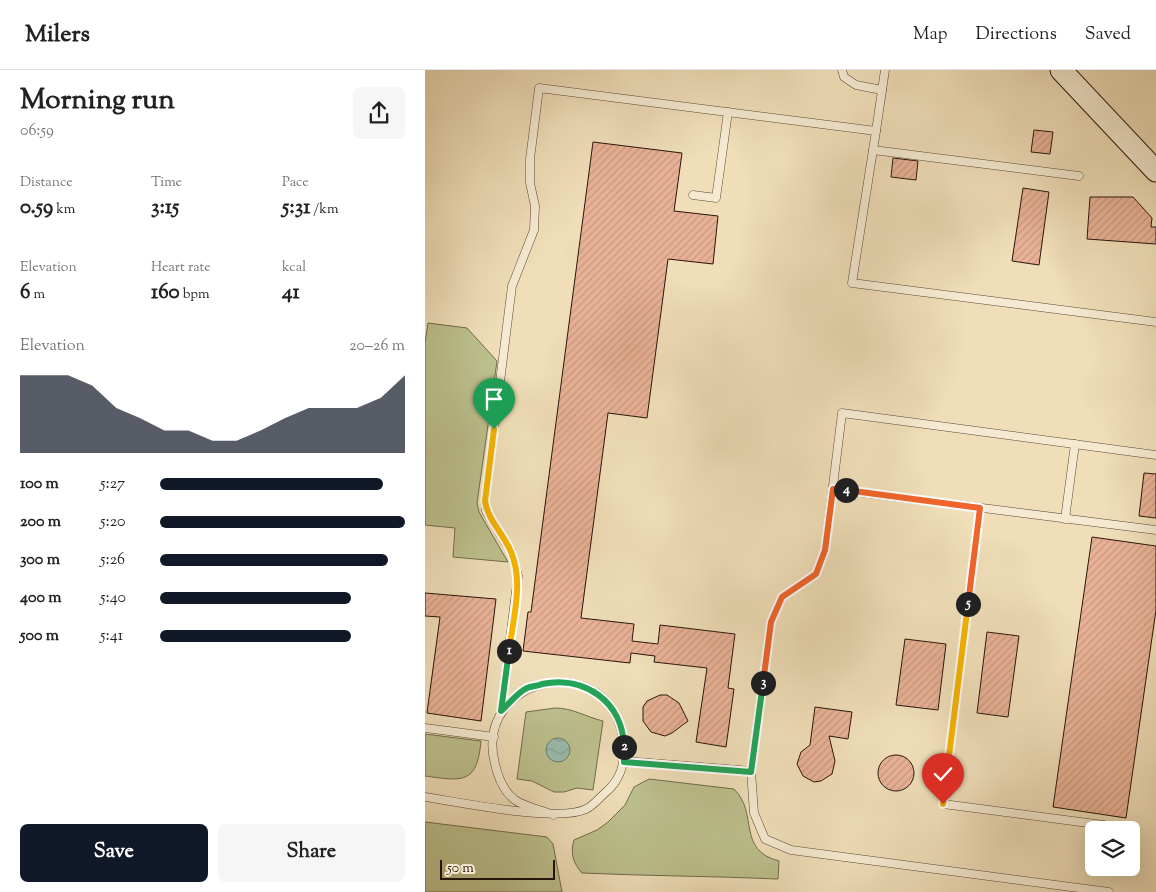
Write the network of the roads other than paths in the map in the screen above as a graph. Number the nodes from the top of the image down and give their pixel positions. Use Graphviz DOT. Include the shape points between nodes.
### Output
graph roads {
  1 [pos="842,70"];
  2 [pos="885,70"];
  3 [pos="1061,70"];
  4 [pos="882,90"];
  5 [pos="727,112"];
  6 [pos="876,131"];
  7 [pos="873,150"];
  8 [pos="1156,171"];
  9 [pos="1079,176"];
  10 [pos="693,195"];
  11 [pos="1156,322"];
  12 [pos="1075,444"];
  13 [pos="1156,455"];
  14 [pos="833,489"];
  15 [pos="980,508"];
  16 [pos="1065,519"];
  17 [pos="1156,530"];
  18 [pos="501,711"];
  19 [pos="425,728"];
  20 [pos="494,736"];
  21 [pos="624,762"];
  22 [pos="751,772"];
  23 [pos="425,797"];
  24 [pos="553,815"];
  25 [pos="1085,823"];
  26 [pos="1109,892"];
  1 -- 4 [label="lane" via="844,77 856,85"];
  2 -- 4 [label="lane"];
  3 -- 8 [label="street"];
  4 -- 6 [label="lane"];
  5 -- 6 [label="lane"];
  5 -- 10 [label="lane" via="716,198"];
  5 -- 18 [label="lane" via="539,88 530,159 534,230 511,286 485,501 487,511 511,551 518,576"];
  6 -- 7 [label="lane"];
  7 -- 9 [label="lane"];
  7 -- 11 [label="lane" via="852,283"];
  12 -- 13 [label="lane"];
  12 -- 14 [label="lane" via="841,413"];
  12 -- 16 [label="lane"];
  14 -- 15 [label="lane"];
  14 -- 22 [label="lane" via="825,550 816,574 782,597 771,622"];
  15 -- 16 [label="lane"];
  15 -- 25 [label="lane" via="943,804"];
  16 -- 17 [label="lane"];
  18 -- 20 [label="lane"];
  18 -- 21 [label="lane" via="527,688 559,681 585,686 607,701 624,731"];
  19 -- 20 [label="lane"];
  20 -- 24 [label="lane" via="490,748 499,781 515,800"];
  21 -- 22 [label="lane"];
  21 -- 24 [label="lane" via="615,785 586,809"];
  22 -- 26 [label="lane" via="754,812 765,839 791,850"];
  23 -- 24 [label="lane"];
}
